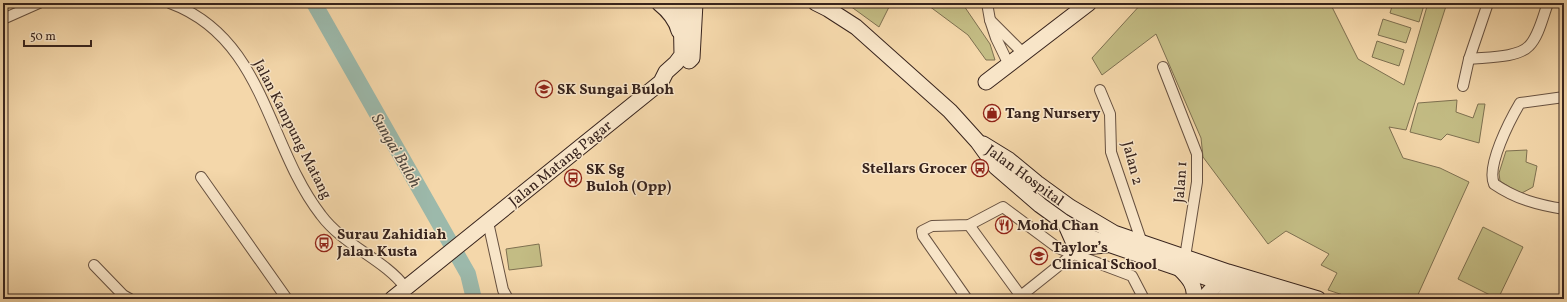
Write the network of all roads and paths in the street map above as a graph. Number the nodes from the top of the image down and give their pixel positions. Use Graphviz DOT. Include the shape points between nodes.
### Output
graph roads {
  1 [pos="39,3"];
  2 [pos="170,3"];
  3 [pos="658,3"];
  4 [pos="681,3"];
  5 [pos="695,3"];
  6 [pos="816,3"];
  7 [pos="987,3"];
  8 [pos="1089,3"];
  9 [pos="1488,3"];
  10 [pos="1548,3"];
  11 [pos="3,19"];
  12 [pos="990,20"];
  13 [pos="683,46"];
  14 [pos="1023,54"];
  15 [pos="1470,59"];
  16 [pos="1009,65"];
  17 [pos="1163,67"];
  18 [pos="661,82"];
  19 [pos="986,82"];
  20 [pos="1463,86"];
  21 [pos="1100,90"];
  22 [pos="1564,97"];
  23 [pos="978,142"];
  24 [pos="200,177"];
  25 [pos="1037,183"];
  26 [pos="1564,209"];
  27 [pos="488,222"];
  28 [pos="1065,223"];
  29 [pos="969,226"];
  30 [pos="1089,237"];
  31 [pos="1142,244"];
  32 [pos="1111,245"];
  33 [pos="1076,252"];
  34 [pos="1182,263"];
  35 [pos="94,264"];
  36 [pos="1232,283"];
  37 [pos="406,287"];
  38 [pos="1020,298"];
  39 [pos="130,299"];
  40 [pos="286,299"];
  41 [pos="392,299"];
  42 [pos="508,299"];
  43 [pos="967,299"];
  44 [pos="1144,299"];
  45 [pos="1194,299"];
  46 [pos="1203,299"];
  47 [pos="1223,299"];
  48 [pos="1282,299"];
  49 [pos="1318,299"];
  1 -- 11 [label="street"];
  2 -- 37 [label="street, Jalan Kampung Matang" via="204,22 224,39 251,74 305,192 322,217 338,234 398,277"];
  3 -- 13 [label="main road" via="677,23"];
  4 -- 13 [label="main road, Jalan Matang Pagar"];
  5 -- 18 [label="main road" via="692,58 676,77"];
  6 -- 23 [label="main road, Jalan Hospital" via="856,27 950,111"];
  7 -- 12 [label="street"];
  8 -- 14 [label="main road"];
  9 -- 15 [label="street"];
  10 -- 15 [label="street" via="1530,46 1522,51"];
  12 -- 14 [label="street"];
  12 -- 16 [label="street"];
  13 -- 18 [label="main road, Jalan Matang Pagar" via="682,55 666,72"];
  14 -- 16 [label="main road"];
  15 -- 20 [label="street"];
  16 -- 19 [label="main road"];
  17 -- 34 [label="street, Jalan 1" via="1197,154 1197,182"];
  18 -- 27 [label="main road, Jalan Matang Pagar"];
  21 -- 31 [label="street, Jalan 2" via="1110,114 1112,152"];
  22 -- 26 [label="street" via="1520,103 1498,151 1491,174 1494,184 1513,196 1540,205"];
  23 -- 25 [label="main road, Jalan Hospital" via="1009,160"];
  23 -- 28 [label="main road, Jalan Hospital" via="996,167"];
  24 -- 40 [label="street"];
  25 -- 30 [label="main road" via="1051,201 1087,228"];
  25 -- 31 [label="main road, Jalan Hospital" via="1098,225"];
  27 -- 37 [label="main road, Jalan Matang Pagar"];
  27 -- 42 [label="street" via="503,290"];
  28 -- 30 [label="main road, Jalan Hospital"];
  28 -- 33 [label="main road"];
  29 -- 33 [label="street" via="1005,207 1058,248"];
  29 -- 38 [label="street"];
  29 -- 43 [label="street" via="930,226 922,233"];
  30 -- 32 [label="main road, Jalan Hospital"];
  30 -- 33 [label="street"];
  31 -- 34 [label="main road, Jalan Hospital"];
  32 -- 33 [label="main road" via="1084,247"];
  32 -- 34 [label="main road, Jalan Hospital"];
  33 -- 38 [label="street"];
  33 -- 44 [label="street" via="1132,276"];
  34 -- 36 [label="main road, Jalan Hospital"];
  34 -- 45 [label="main road" via="1194,289"];
  35 -- 39 [label="street" via="123,295"];
  36 -- 46 [label="main road"];
  36 -- 47 [label="main road"];
  36 -- 48 [label="main road"];
  36 -- 49 [label="main road, Jalan Hospital"];
  37 -- 41 [label="main road, Jalan Matang Pagar"];
}
